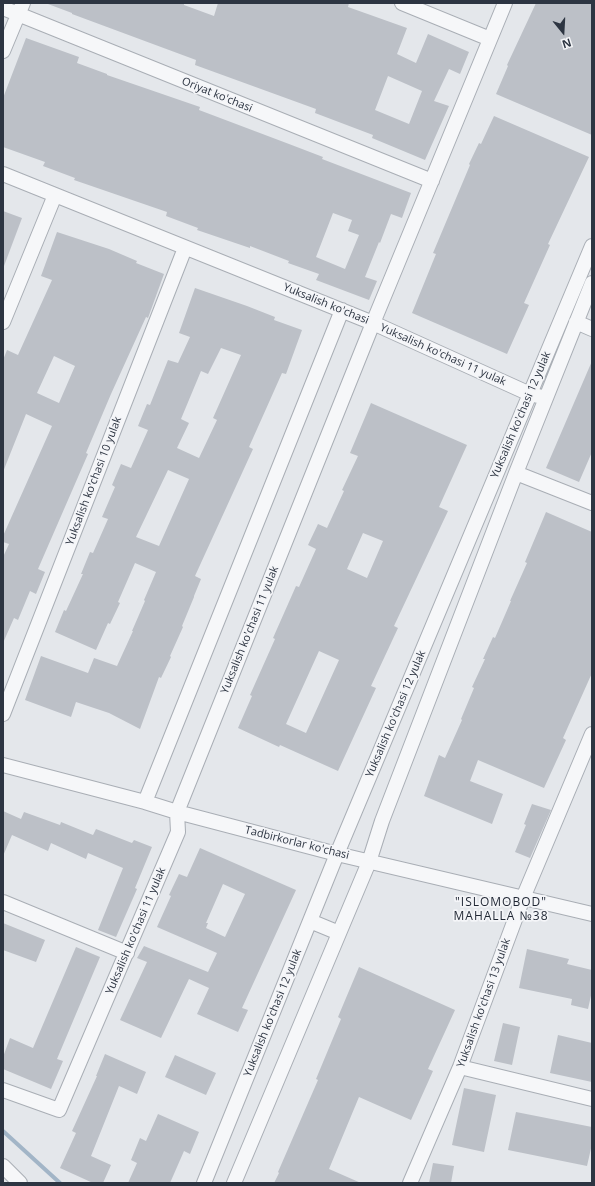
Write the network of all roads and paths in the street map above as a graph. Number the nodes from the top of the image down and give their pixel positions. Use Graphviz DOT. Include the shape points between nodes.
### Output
graph roads {
  1 [pos="402,3"];
  2 [pos="505,3"];
  3 [pos="3,8"];
  4 [pos="20,9"];
  5 [pos="490,39"];
  6 [pos="3,51"];
  7 [pos="3,174"];
  8 [pos="432,181"];
  9 [pos="55,195"];
  10 [pos="592,246"];
  11 [pos="185,248"];
  12 [pos="592,283"];
  13 [pos="342,310"];
  14 [pos="3,322"];
  15 [pos="576,322"];
  16 [pos="373,323"];
  17 [pos="592,329"];
  18 [pos="530,394"];
  19 [pos="546,398"];
  20 [pos="516,472"];
  21 [pos="592,503"];
  22 [pos="3,714"];
  23 [pos="592,734"];
  24 [pos="3,765"];
  25 [pos="145,802"];
  26 [pos="177,812"];
  27 [pos="337,854"];
  28 [pos="369,862"];
  29 [pos="523,898"];
  30 [pos="3,902"];
  31 [pos="592,914"];
  32 [pos="310,921"];
  33 [pos="339,933"];
  34 [pos="127,953"];
  35 [pos="460,1068"];
  36 [pos="3,1090"];
  37 [pos="592,1099"];
  38 [pos="3,1166"];
  39 [pos="20,1183"];
  40 [pos="204,1183"];
  41 [pos="234,1183"];
  42 [pos="410,1183"];
  1 -- 5 [label="street"];
  2 -- 5 [label="street, Yuksalish ko'chasi"];
  3 -- 4 [label="street, Oriyat ko'chasi"];
  4 -- 6 [label="street"];
  4 -- 8 [label="street, Oriyat ko'chasi"];
  5 -- 8 [label="street, Yuksalish ko'chasi"];
  7 -- 9 [label="street, Yuksalish ko'chasi"];
  8 -- 16 [label="street, Yuksalish ko'chasi"];
  9 -- 11 [label="street, Yuksalish ko'chasi"];
  9 -- 14 [label="street"];
  10 -- 18 [label="street, Yuksalish ko'chasi 12 yulak"];
  11 -- 13 [label="street, Yuksalish ko'chasi"];
  11 -- 22 [label="street, Yuksalish ko'chasi 10 yulak"];
  12 -- 15 [label="street, Yuksalish ko'chasi 12 yulak"];
  13 -- 16 [label="street, Yuksalish ko'chasi"];
  13 -- 25 [label="street"];
  15 -- 17 [label="street"];
  15 -- 19 [label="street, Yuksalish ko'chasi 12 yulak"];
  16 -- 18 [label="street, Yuksalish ko'chasi 11 yulak"];
  16 -- 26 [label="street, Yuksalish ko'chasi 11 yulak"];
  18 -- 19 [label="street, Yuksalish ko'chasi 11 yulak"];
  18 -- 27 [label="street, Yuksalish ko'chasi 12 yulak"];
  19 -- 20 [label="street, Yuksalish ko'chasi 12 yulak"];
  20 -- 21 [label="street"];
  20 -- 28 [label="street, Yuksalish ko'chasi 12 yulak"];
  23 -- 29 [label="street, Yuksalish ko'chasi 13 yulak"];
  24 -- 25 [label="street, Tadbirkorlar ko'chasi"];
  25 -- 26 [label="street, Tadbirkorlar ko'chasi"];
  26 -- 27 [label="street, Tadbirkorlar ko'chasi"];
  26 -- 34 [label="street, Yuksalish ko'chasi 11 yulak" via="178,832"];
  27 -- 28 [label="street, Tadbirkorlar ko'chasi"];
  27 -- 32 [label="street, Yuksalish ko'chasi 12 yulak"];
  28 -- 29 [label="street, Tadbirkorlar ko'chasi"];
  28 -- 33 [label="street, Yuksalish ko'chasi 12 yulak"];
  29 -- 31 [label="street, Tadbirkorlar ko'chasi"];
  29 -- 35 [label="street, Yuksalish ko'chasi 13 yulak"];
  30 -- 34 [label="street"];
  32 -- 33 [label="street"];
  32 -- 40 [label="street, Yuksalish ko'chasi 12 yulak"];
  33 -- 41 [label="street, Yuksalish ko'chasi 12 yulak"];
  34 -- 36 [label="street, Yuksalish ko'chasi 11 yulak" via="59,1110"];
  35 -- 37 [label="street"];
  35 -- 42 [label="street, Yuksalish ko'chasi 13 yulak"];
  38 -- 39 [label="street"];
}
